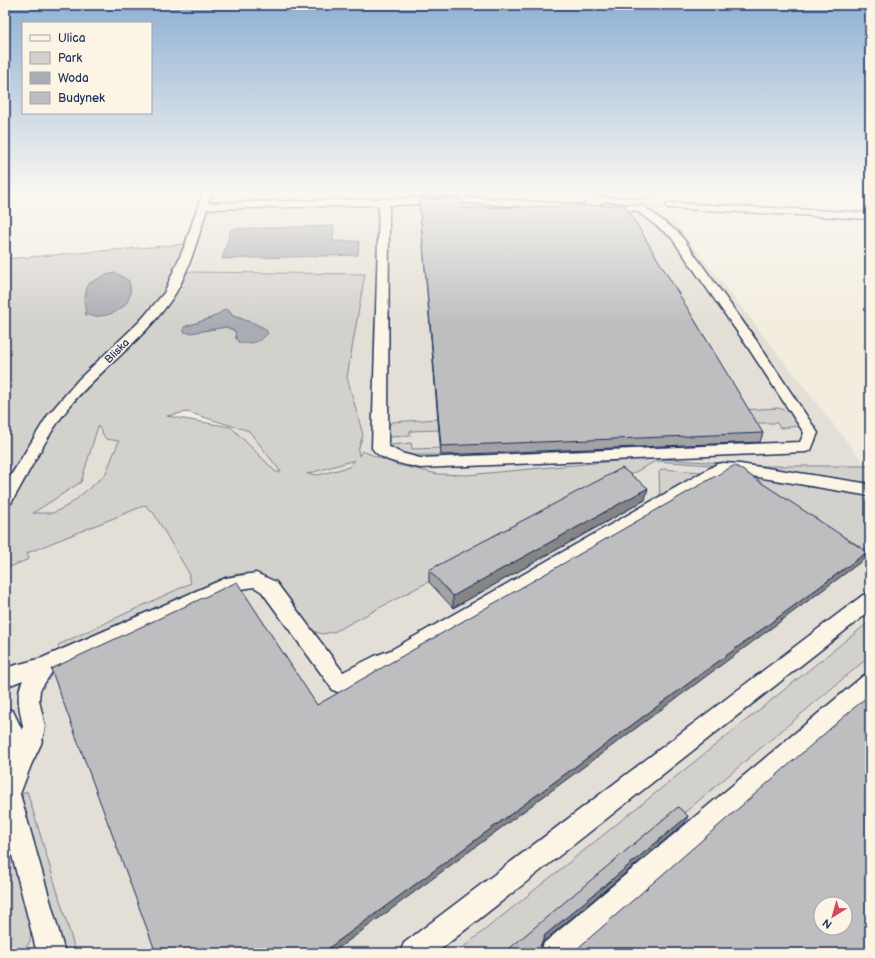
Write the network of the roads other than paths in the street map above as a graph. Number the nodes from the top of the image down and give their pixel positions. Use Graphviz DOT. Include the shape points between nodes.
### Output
graph roads {
  1 [pos="194,236"];
  2 [pos="383,236"];
  3 [pos="675,236"];
  4 [pos="870,490"];
  5 [pos="5,499"];
  6 [pos="870,600"];
  7 [pos="45,666"];
  8 [pos="5,678"];
  9 [pos="870,682"];
  10 [pos="5,718"];
  11 [pos="20,761"];
  12 [pos="51,953"];
  13 [pos="414,953"];
  14 [pos="554,953"];
  1 -- 5 [label="street, Bliska" via="167,297 63,406"];
  2 -- 3 [label="street" via="380,448 396,457 420,463 806,447 811,433"];
  4 -- 7 [label="street" via="723,468 398,656 340,684 269,587 256,580 233,583"];
  6 -- 13 [label="street"];
  7 -- 8 [label="street"];
  7 -- 11 [label="street" via="30,687 28,700 34,727 30,744"];
  9 -- 14 [label="street"];
  10 -- 11 [label="street" via="12,731"];
  11 -- 12 [label="street" via="8,794"];
}
